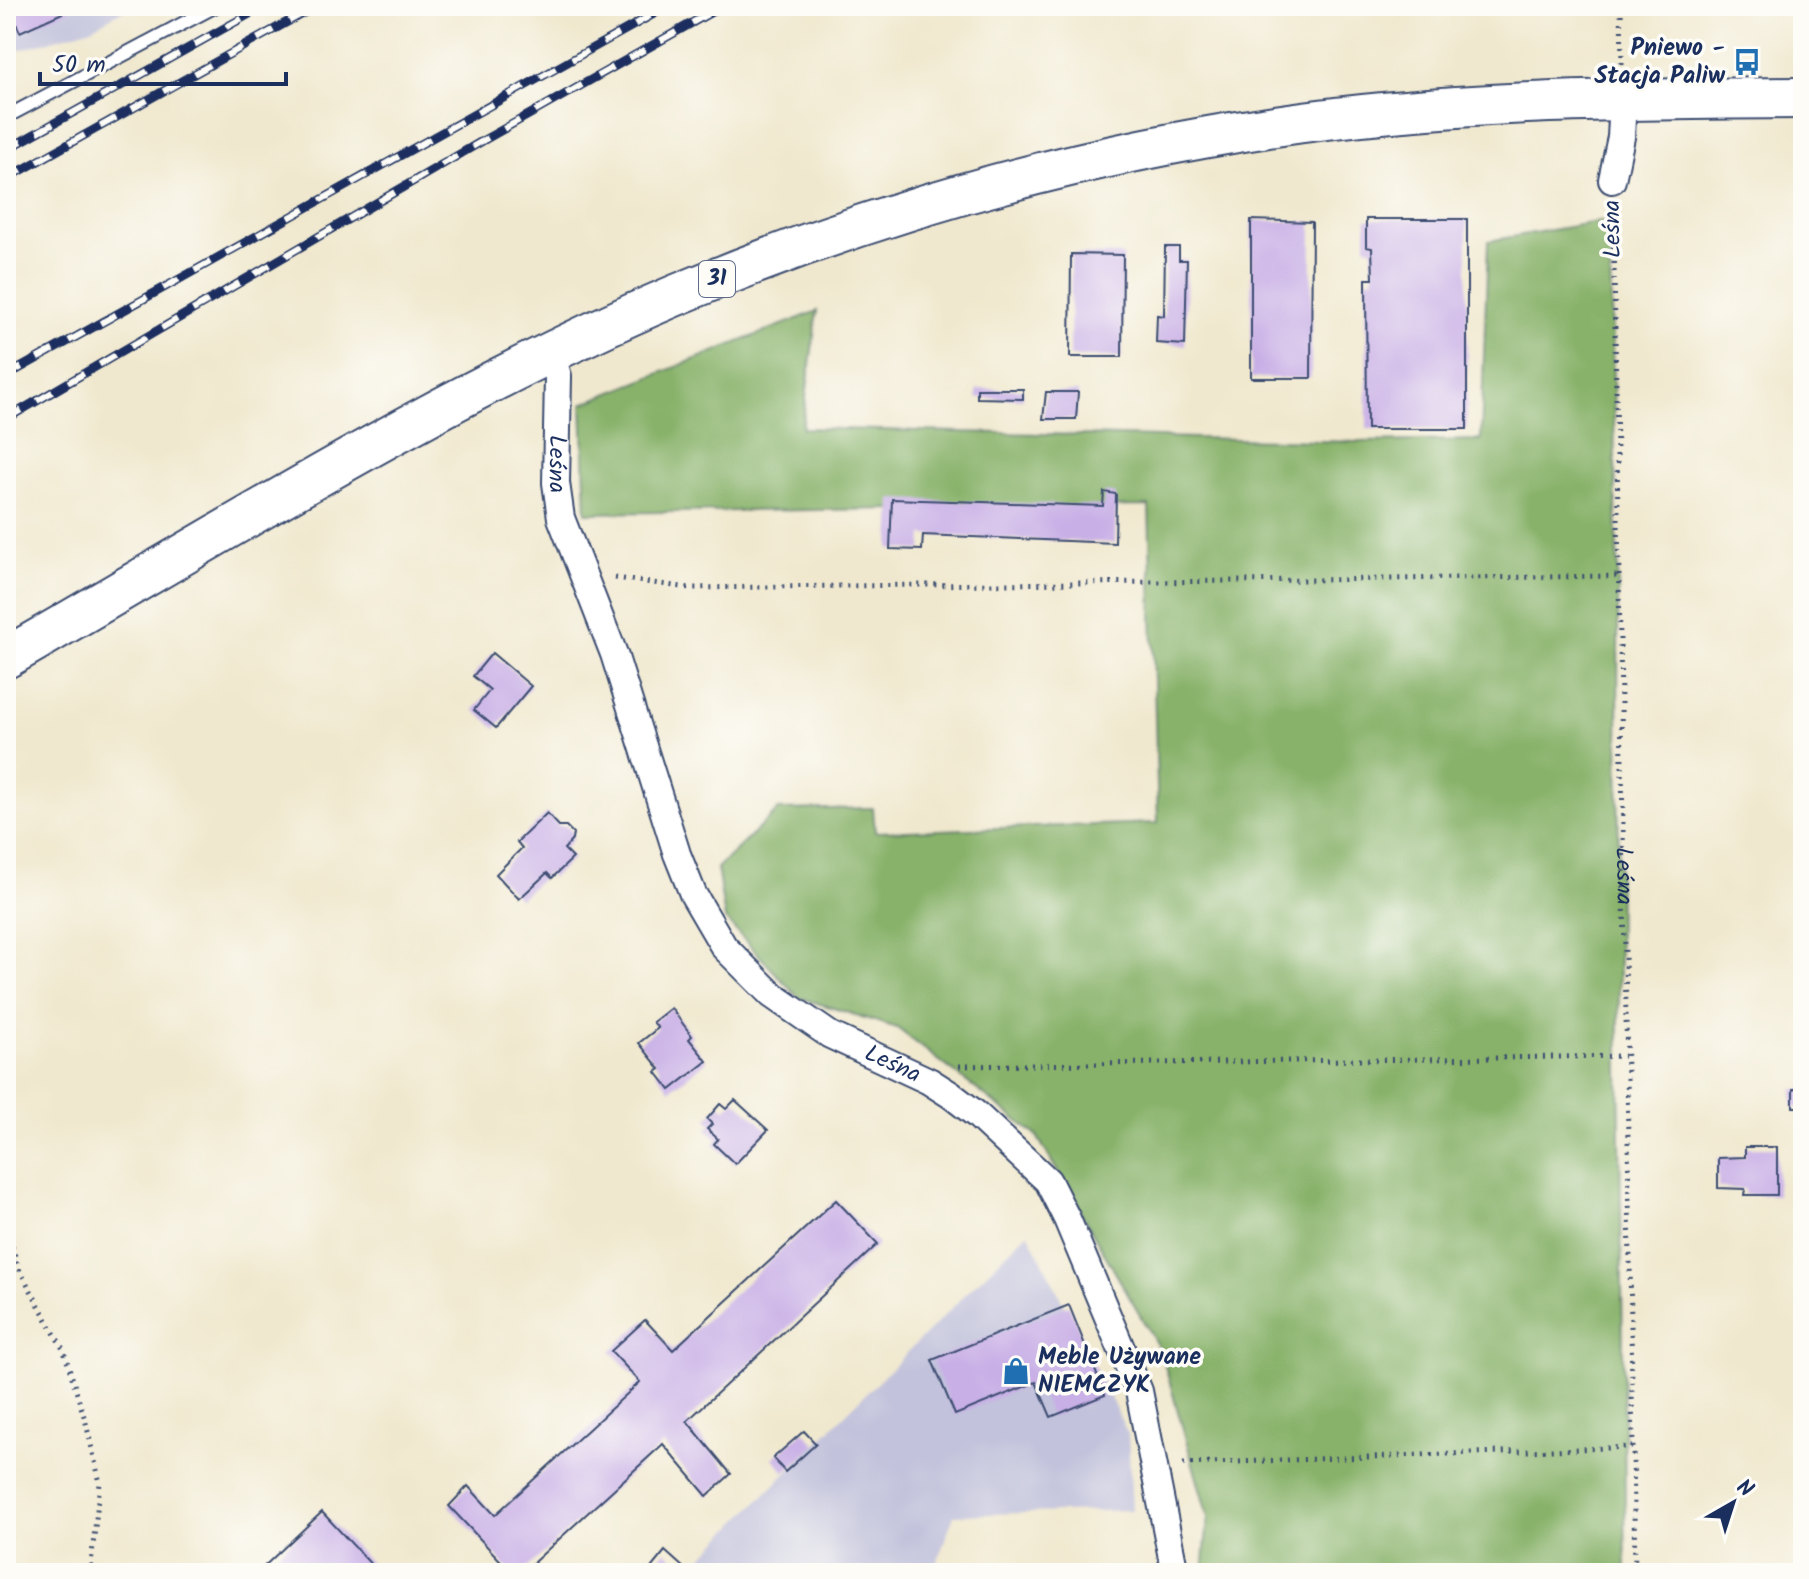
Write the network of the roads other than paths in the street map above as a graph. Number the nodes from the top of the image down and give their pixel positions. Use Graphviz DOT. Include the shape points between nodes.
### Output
graph roads {
  1 [pos="216,6"];
  2 [pos="1803,98"];
  3 [pos="1623,100"];
  4 [pos="6,117"];
  5 [pos="1612,180"];
  6 [pos="551,353"];
  7 [pos="6,658"];
  8 [pos="1175,1573"];
  1 -- 4 [label="lane"];
  2 -- 3 [label="main road, 31"];
  3 -- 5 [label="street"];
  3 -- 6 [label="main road, 31" via="1501,104 1279,125 1104,157 896,214 785,252"];
  6 -- 7 [label="main road, 31" via="406,428"];
  6 -- 8 [label="street, Leśna" via="558,376 561,518 614,654 685,876 724,947 759,984 830,1035 929,1081 965,1105 1051,1187 1135,1381"];
}
